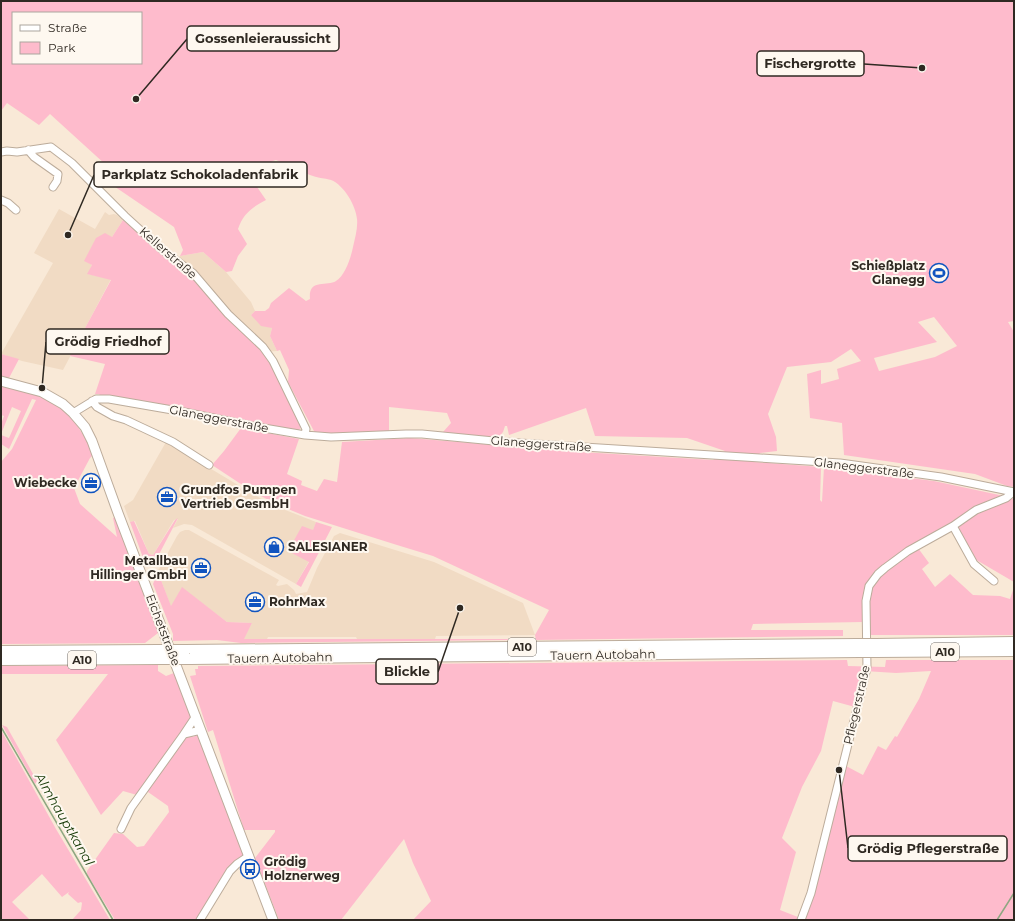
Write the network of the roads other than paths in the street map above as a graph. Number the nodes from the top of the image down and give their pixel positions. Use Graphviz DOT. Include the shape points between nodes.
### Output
graph roads {
  1 [pos="28,150"];
  2 [pos="1,152"];
  3 [pos="53,187"];
  4 [pos="1,200"];
  5 [pos="16,210"];
  6 [pos="1,381"];
  7 [pos="92,401"];
  8 [pos="73,413"];
  9 [pos="305,435"];
  10 [pos="209,465"];
  11 [pos="1014,492"];
  12 [pos="953,526"];
  13 [pos="994,581"];
  14 [pos="1014,642"];
  15 [pos="875,648"];
  16 [pos="1,651"];
  17 [pos="1014,651"];
  18 [pos="161,654"];
  19 [pos="1,660"];
  20 [pos="196,716"];
  21 [pos="201,730"];
  22 [pos="184,734"];
  23 [pos="121,829"];
  24 [pos="249,856"];
  25 [pos="203,919"];
  26 [pos="273,920"];
  27 [pos="801,920"];
  1 -- 2 [label="street, Kellerstraße"];
  1 -- 3 [label="street" via="34,158 58,174"];
  1 -- 9 [label="street, Kellerstraße" via="51,147 72,163 160,248 193,273 228,314 263,347 273,361 306,429"];
  4 -- 5 [label="street"];
  6 -- 8 [label="main road, Eichetstraße" via="42,392"];
  7 -- 8 [label="street, Glaneggerstraße"];
  7 -- 9 [label="street, Glaneggerstraße" via="109,398"];
  7 -- 10 [label="street" via="98,408 173,442"];
  8 -- 20 [label="main road, Eichetstraße" via="85,427 94,446"];
  9 -- 11 [label="street, Glaneggerstraße" via="331,437 422,434 504,442 840,463 941,477"];
  11 -- 12 [label="street, Pflegerstraße" via="976,510"];
  12 -- 13 [label="street" via="974,564"];
  12 -- 27 [label="street, Pflegerstraße" via="908,551 878,574 869,586 866,601 867,668 812,893"];
  14 -- 15 [label="highway, Tauern Autobahn / A10"];
  15 -- 17 [label="highway, Tauern Autobahn / A10"];
  15 -- 18 [label="highway, Tauern Autobahn / A10, bridge"];
  16 -- 18 [label="highway, Tauern Autobahn / A10"];
  18 -- 19 [label="highway, Tauern Autobahn / A10"];
  20 -- 21 [label="main road, Eichetstraße"];
  20 -- 22 [label="street"];
  21 -- 22 [label="street"];
  21 -- 24 [label="main road, Eichetstraße"];
  22 -- 23 [label="street" via="131,808"];
  24 -- 25 [label="street" via="230,871"];
  24 -- 26 [label="main road, Eichetstraße"];
}
